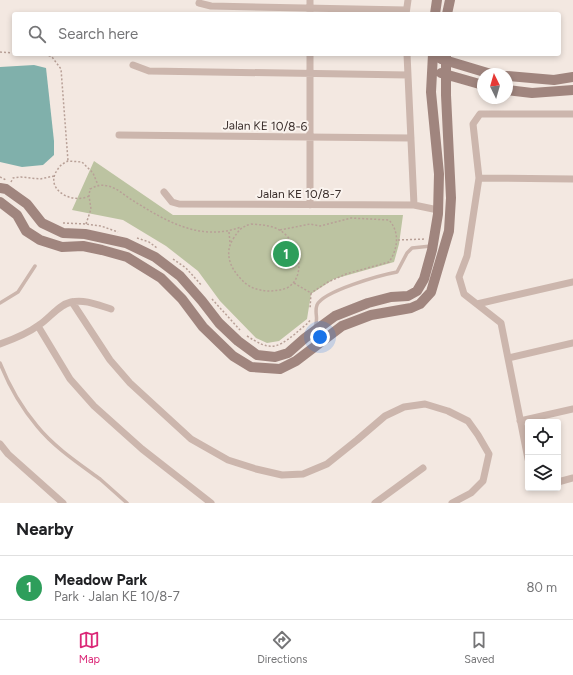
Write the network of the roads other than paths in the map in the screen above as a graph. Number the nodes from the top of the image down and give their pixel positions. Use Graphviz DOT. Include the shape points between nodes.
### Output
graph roads {
  1 [pos="310,0"];
  2 [pos="408,0"];
  3 [pos="437,0"];
  4 [pos="450,0"];
  5 [pos="200,3"];
  6 [pos="310,11"];
  7 [pos="406,12"];
  8 [pos="436,12"];
  9 [pos="447,12"];
  10 [pos="310,56"];
  11 [pos="407,56"];
  12 [pos="433,56"];
  13 [pos="446,57"];
  14 [pos="133,65"];
  15 [pos="477,68"];
  16 [pos="432,70"];
  17 [pos="310,74"];
  18 [pos="408,75"];
  19 [pos="446,75"];
  20 [pos="513,77"];
  21 [pos="573,77"];
  22 [pos="477,83"];
  23 [pos="573,90"];
  24 [pos="513,91"];
  25 [pos="573,114"];
  26 [pos="119,135"];
  27 [pos="310,137"];
  28 [pos="411,138"];
  29 [pos="479,178"];
  30 [pos="573,180"];
  31 [pos="0,188"];
  32 [pos="164,192"];
  33 [pos="0,202"];
  34 [pos="310,205"];
  35 [pos="414,205"];
  36 [pos="438,210"];
  37 [pos="432,246"];
  38 [pos="35,266"];
  39 [pos="573,282"];
  40 [pos="72,302"];
  41 [pos="0,303"];
  42 [pos="477,304"];
  43 [pos="111,309"];
  44 [pos="38,326"];
  45 [pos="313,331"];
  46 [pos="573,342"];
  47 [pos="0,344"];
  48 [pos="508,358"];
  49 [pos="0,363"];
  50 [pos="573,409"];
  51 [pos="520,421"];
  52 [pos="0,444"];
  53 [pos="527,455"];
  54 [pos="423,468"];
  55 [pos="573,478"];
  56 [pos="561,481"];
  57 [pos="63,503"];
  58 [pos="128,503"];
  59 [pos="211,503"];
  60 [pos="375,503"];
  61 [pos="452,503"];
  1 -- 6 [label="street"];
  2 -- 7 [label="street"];
  3 -- 8 [label="street"];
  4 -- 9 [label="street"];
  5 -- 6 [label="street" via="211,6"];
  6 -- 7 [label="street"];
  10 -- 17 [label="street"];
  11 -- 18 [label="street"];
  12 -- 16 [label="street"];
  13 -- 15 [label="street"];
  13 -- 19 [label="street"];
  14 -- 17 [label="street" via="149,71"];
  16 -- 19 [label="street"];
  16 -- 36 [label="street"];
  17 -- 18 [label="street"];
  17 -- 27 [label="street"];
  18 -- 28 [label="street"];
  19 -- 22 [label="street"];
  19 -- 33 [label="street" via="450,225 431,292 420,304 411,308 371,315 342,326 296,361 280,369 251,367 233,356 203,327 182,299 161,278 133,261 102,250 83,246 62,246 40,240 26,231 17,215"];
  20 -- 21 [label="street" via="554,80"];
  23 -- 24 [label="street" via="532,93"];
  25 -- 29 [label="street" via="480,114 473,124"];
  26 -- 27 [label="street, Jalan KE 10/8-6"];
  27 -- 28 [label="street, Jalan KE 10/8-6"];
  27 -- 34 [label="street"];
  28 -- 35 [label="street"];
  29 -- 30 [label="street"];
  29 -- 42 [label="street" via="467,256 459,277 464,294"];
  31 -- 45 [label="street" via="6,189 27,204 42,223 63,233 85,234 126,243 155,257 180,276 219,323 257,355 275,357 288,353"];
  32 -- 34 [label="street, Jalan KE 10/8-7" via="172,202 179,204"];
  34 -- 35 [label="street, Jalan KE 10/8-7"];
  35 -- 36 [label="street, Jalan KE 10/8-7"];
  36 -- 37 [label="street"];
  37 -- 45 [label="street" via="424,279 417,291 408,296 368,303 335,316"];
  37 -- 45 [label="lane" via="412,248 397,272 354,284 323,297 317,305 318,320"];
  38 -- 41 [label="lane" via="18,292"];
  39 -- 42 [label="street"];
  40 -- 43 [label="street" via="90,302"];
  40 -- 44 [label="street" via="60,307"];
  40 -- 61 [label="street" via="110,360 130,384 191,439 228,460 256,470 303,474 327,464 385,416 404,407 425,404 468,420 489,454 483,482 471,493"];
  42 -- 48 [label="street" via="501,323"];
  44 -- 47 [label="street"];
  44 -- 59 [label="street" via="70,379 94,406 142,449"];
  46 -- 48 [label="street"];
  48 -- 51 [label="street"];
  49 -- 58 [label="lane" via="9,385 38,427 66,454"];
  50 -- 51 [label="street"];
  51 -- 53 [label="street"];
  52 -- 57 [label="street"];
  54 -- 60 [label="street"];
  55 -- 56 [label="street"];
}
